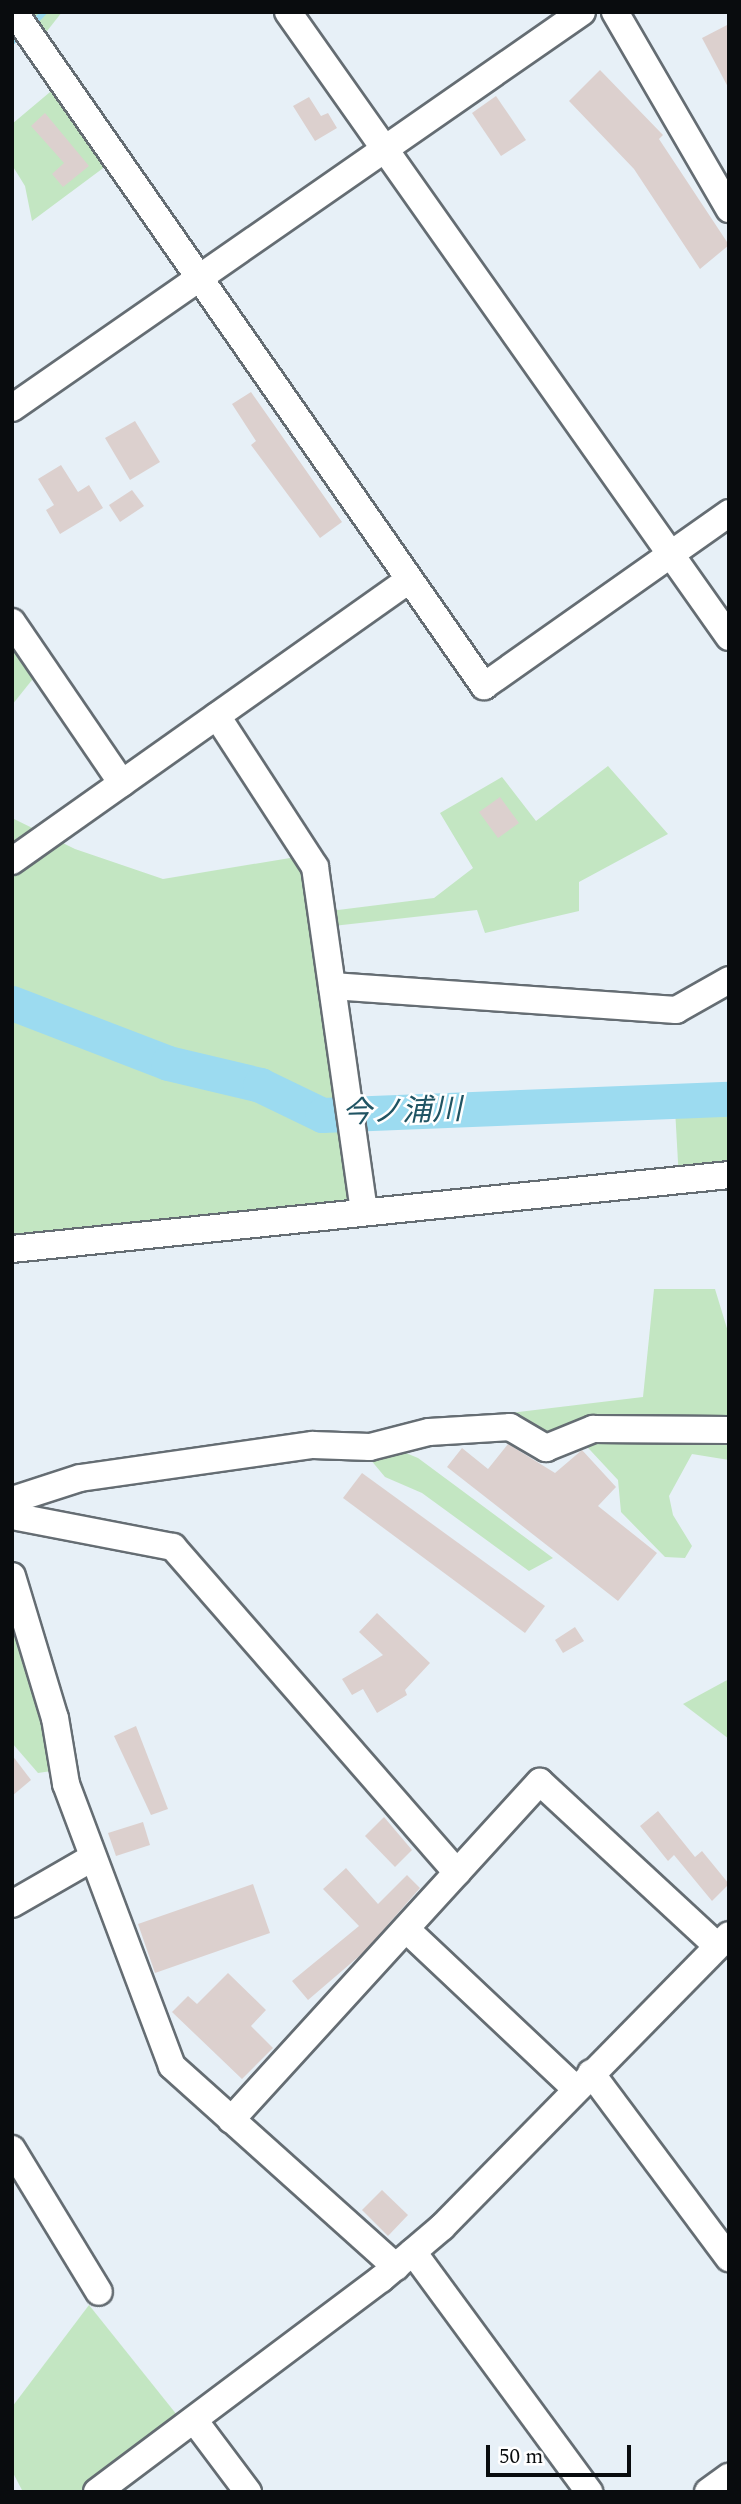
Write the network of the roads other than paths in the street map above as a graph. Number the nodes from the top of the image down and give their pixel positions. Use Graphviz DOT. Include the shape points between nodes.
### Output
graph roads {
  1 [pos="14,12"];
  2 [pos="288,12"];
  3 [pos="582,12"];
  4 [pos="615,12"];
  5 [pos="384,150"];
  6 [pos="729,209"];
  7 [pos="197,279"];
  8 [pos="12,408"];
  9 [pos="729,513"];
  10 [pos="671,554"];
  11 [pos="409,580"];
  12 [pos="12,622"];
  13 [pos="729,637"];
  14 [pos="217,716"];
  15 [pos="122,783"];
  16 [pos="12,861"];
  17 [pos="729,980"];
  18 [pos="332,986"];
  19 [pos="729,1175"];
  20 [pos="364,1211"];
  21 [pos="12,1249"];
  22 [pos="729,1430"];
  23 [pos="12,1500"];
  24 [pos="12,1516"];
  25 [pos="12,1576"];
  26 [pos="92,1858"];
  27 [pos="457,1873"];
  28 [pos="12,1904"];
  29 [pos="406,1929"];
  30 [pos="723,1940"];
  31 [pos="584,2081"];
  32 [pos="231,2120"];
  33 [pos="12,2149"];
  34 [pos="729,2258"];
  35 [pos="404,2260"];
  36 [pos="99,2292"];
  37 [pos="194,2420"];
  38 [pos="729,2477"];
  39 [pos="97,2492"];
  40 [pos="248,2492"];
  41 [pos="589,2492"];
  42 [pos="708,2492"];
  1 -- 7 [label="street"];
  2 -- 5 [label="street"];
  3 -- 5 [label="street"];
  4 -- 6 [label="street"];
  5 -- 7 [label="street"];
  5 -- 10 [label="street"];
  7 -- 8 [label="street"];
  7 -- 11 [label="street"];
  9 -- 10 [label="street"];
  10 -- 11 [label="street" via="484,686"];
  10 -- 13 [label="street"];
  11 -- 14 [label="street"];
  12 -- 15 [label="street"];
  14 -- 15 [label="street"];
  14 -- 18 [label="street" via="315,867"];
  15 -- 16 [label="street"];
  17 -- 18 [label="street" via="676,1010"];
  18 -- 20 [label="street"];
  19 -- 20 [label="street"];
  20 -- 21 [label="street"];
  22 -- 23 [label="street" via="593,1429 546,1448 510,1427 429,1432 370,1447 313,1445 80,1478"];
  24 -- 27 [label="street" via="173,1548"];
  25 -- 26 [label="street" via="55,1718 66,1784"];
  26 -- 28 [label="street"];
  26 -- 32 [label="street" via="172,2066"];
  27 -- 29 [label="street"];
  27 -- 30 [label="street" via="540,1782"];
  29 -- 31 [label="street"];
  29 -- 32 [label="street"];
  30 -- 31 [label="street"];
  31 -- 34 [label="street"];
  31 -- 35 [label="street"];
  32 -- 35 [label="street"];
  33 -- 36 [label="street"];
  35 -- 37 [label="street"];
  35 -- 41 [label="street"];
  37 -- 39 [label="street"];
  37 -- 40 [label="street"];
  38 -- 42 [label="street"];
}
